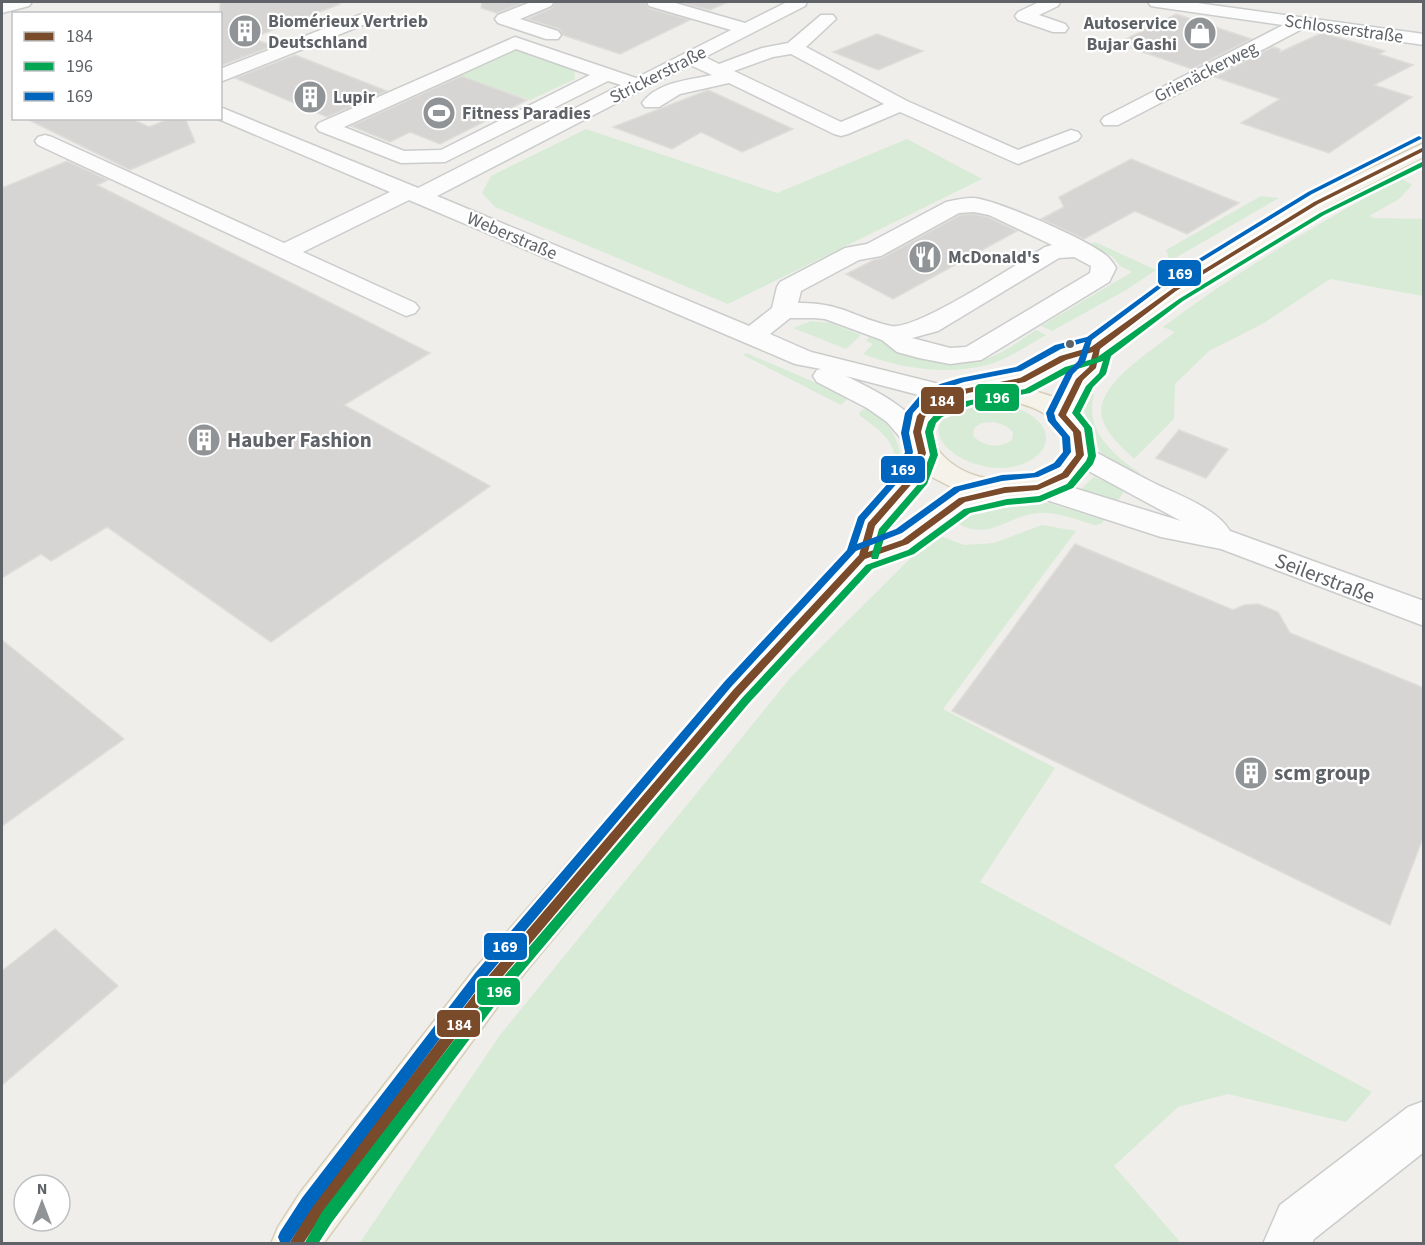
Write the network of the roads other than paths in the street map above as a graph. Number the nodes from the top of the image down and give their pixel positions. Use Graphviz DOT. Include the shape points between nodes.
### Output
graph roads {
  1 [pos="23,2"];
  2 [pos="545,2"];
  3 [pos="655,2"];
  4 [pos="799,2"];
  5 [pos="1052,2"];
  6 [pos="1157,2"];
  7 [pos="4,17"];
  8 [pos="362,19"];
  9 [pos="827,19"];
  10 [pos="1301,23"];
  11 [pos="1059,28"];
  12 [pos="747,29"];
  13 [pos="1424,40"];
  14 [pos="572,42"];
  15 [pos="794,48"];
  16 [pos="691,58"];
  17 [pos="640,64"];
  18 [pos="415,70"];
  19 [pos="663,72"];
  20 [pos="607,74"];
  21 [pos="725,74"];
  22 [pos="222,75"];
  23 [pos="639,85"];
  24 [pos="652,103"];
  25 [pos="900,105"];
  26 [pos="222,114"];
  27 [pos="1112,121"];
  28 [pos="274,136"];
  29 [pos="1071,136"];
  30 [pos="45,141"];
  31 [pos="1424,149"];
  32 [pos="1018,158"];
  33 [pos="1001,176"];
  34 [pos="414,194"];
  35 [pos="1078,249"];
  36 [pos="284,252"];
  37 [pos="406,308"];
  38 [pos="784,311"];
  39 [pos="891,335"];
  40 [pos="752,336"];
  41 [pos="1097,348"];
  42 [pos="804,358"];
  43 [pos="980,389"];
  44 [pos="949,395"];
  45 [pos="1062,414"];
  46 [pos="919,445"];
  47 [pos="1080,455"];
  48 [pos="1038,487"];
  49 [pos="1005,490"];
  50 [pos="1227,540"];
  51 [pos="862,556"];
  52 [pos="1424,614"];
  53 [pos="1424,1124"];
  54 [pos="1292,1233"];
  55 [pos="295,1244"];
  1 -- 7 [label="street"];
  2 -- 14 [label="street" via="504,19"];
  3 -- 12 [label="street"];
  4 -- 12 [label="street, Strickerstraße"];
  5 -- 11 [label="street" via="1024,16"];
  6 -- 10 [label="street, Schlosserstraße"];
  8 -- 22 [label="street"];
  9 -- 15 [label="street"];
  10 -- 13 [label="street, Schlosserstraße"];
  10 -- 27 [label="street, Grienäckerweg"];
  12 -- 16 [label="street, Strickerstraße"];
  15 -- 21 [label="street" via="769,52"];
  15 -- 25 [label="street"];
  16 -- 19 [label="street, Strickerstraße"];
  16 -- 21 [label="street"];
  17 -- 19 [label="street"];
  18 -- 28 [label="street"];
  19 -- 23 [label="street, Strickerstraße"];
  20 -- 20 [label="street" via="514,43 326,127 401,157 445,156"];
  20 -- 23 [label="street"];
  21 -- 24 [label="street" via="674,89"];
  21 -- 25 [label="street" via="841,130"];
  23 -- 34 [label="street, Strickerstraße"];
  25 -- 32 [label="street"];
  26 -- 28 [label="street, Weberstraße"];
  28 -- 34 [label="street, Weberstraße"];
  29 -- 32 [label="street"];
  30 -- 36 [label="street"];
  31 -- 41 [label="main road" via="1279,224 1174,290"];
  32 -- 33 [label="street"];
  34 -- 36 [label="street, Strickerstraße"];
  34 -- 40 [label="street, Weberstraße"];
  35 -- 38 [label="street" via="995,209 954,207 873,251 853,253 789,288"];
  35 -- 39 [label="street" via="1053,252 929,326"];
  35 -- 39 [label="street" via="1099,261 1104,268 1100,277 972,354 928,352 906,346"];
  36 -- 37 [label="street"];
  38 -- 39 [label="street" via="830,312"];
  38 -- 40 [label="street"];
  40 -- 42 [label="street, Weberstraße"];
  41 -- 43 [label="main road" via="1062,358 1024,380"];
  41 -- 45 [label="main road" via="1092,368 1080,379"];
  42 -- 44 [label="street, Weberstraße"];
  42 -- 46 [label="street, Weberstraße" via="831,380 897,416"];
  43 -- 44 [label="main road"];
  43 -- 45 [label="main road" via="1039,400"];
  44 -- 46 [label="main road" via="926,409 917,422"];
  45 -- 47 [label="main road" via="1077,432"];
  46 -- 49 [label="main road" via="943,472 969,484"];
  46 -- 51 [label="main road" via="912,479 871,525"];
  47 -- 48 [label="main road" via="1065,476"];
  47 -- 50 [label="street, Seilerstraße" via="1189,512"];
  48 -- 49 [label="main road"];
  48 -- 50 [label="street, Seilerstraße" via="1172,530"];
  49 -- 51 [label="main road" via="962,500 904,542"];
  50 -- 52 [label="street, Seilerstraße"];
  51 -- 55 [label="main road" via="737,692 489,984"];
  53 -- 54 [label="street"];
}
